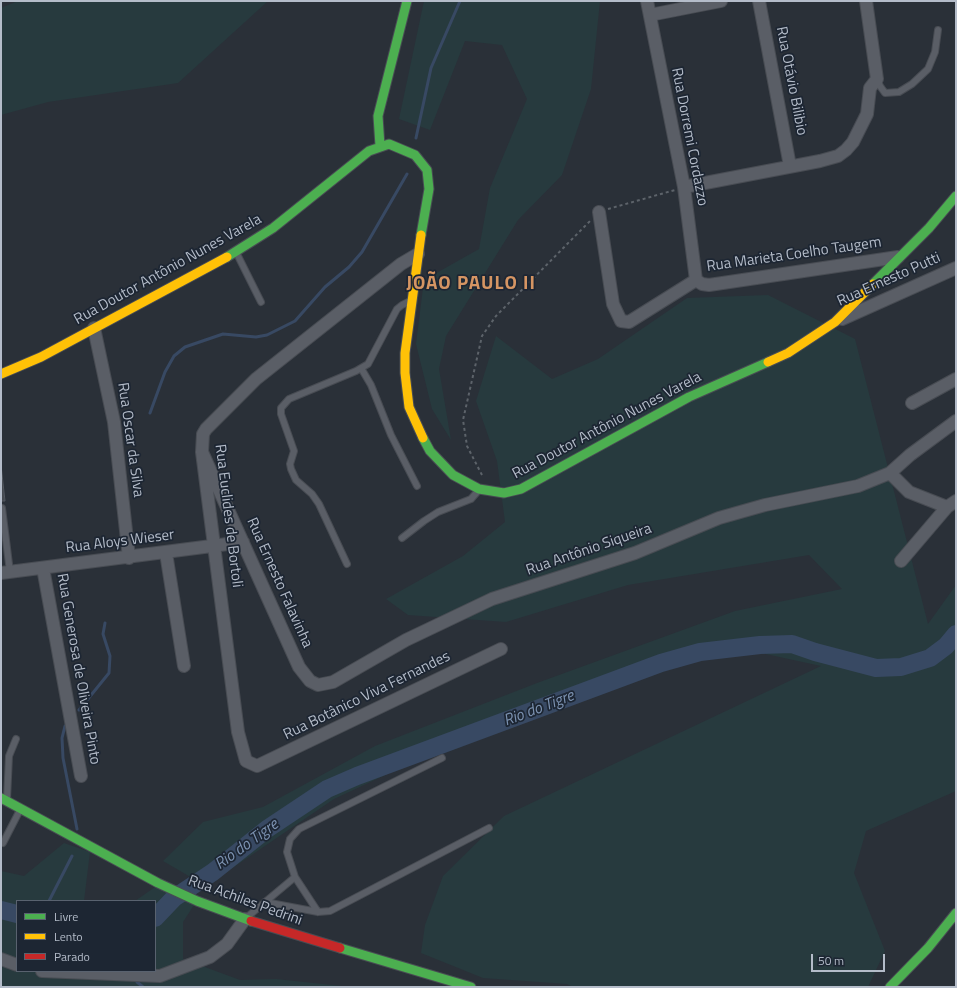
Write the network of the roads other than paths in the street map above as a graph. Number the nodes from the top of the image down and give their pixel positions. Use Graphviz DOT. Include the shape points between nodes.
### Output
graph roads {
  1 [pos="407,1"];
  2 [pos="647,1"];
  3 [pos="721,1"];
  4 [pos="760,1"];
  5 [pos="866,1"];
  6 [pos="650,16"];
  7 [pos="938,30"];
  8 [pos="878,79"];
  9 [pos="380,146"];
  10 [pos="790,166"];
  11 [pos="684,187"];
  12 [pos="956,196"];
  13 [pos="599,212"];
  14 [pos="236,252"];
  15 [pos="418,254"];
  16 [pos="898,257"];
  17 [pos="956,268"];
  18 [pos="696,280"];
  19 [pos="412,301"];
  20 [pos="261,302"];
  21 [pos="835,322"];
  22 [pos="94,328"];
  23 [pos="361,368"];
  24 [pos="1,374"];
  25 [pos="956,379"];
  26 [pos="912,403"];
  27 [pos="956,421"];
  28 [pos="202,452"];
  29 [pos="890,473"];
  30 [pos="417,486"];
  31 [pos="479,489"];
  32 [pos="951,504"];
  33 [pos="2,508"];
  34 [pos="402,538"];
  35 [pos="243,542"];
  36 [pos="216,547"];
  37 [pos="166,553"];
  38 [pos="129,558"];
  39 [pos="901,561"];
  40 [pos="347,564"];
  41 [pos="44,568"];
  42 [pos="5,573"];
  43 [pos="501,649"];
  44 [pos="184,666"];
  45 [pos="310,681"];
  46 [pos="16,739"];
  47 [pos="442,758"];
  48 [pos="246,761"];
  49 [pos="81,776"];
  50 [pos="4,799"];
  51 [pos="21,808"];
  52 [pos="489,828"];
  53 [pos="3,843"];
  54 [pos="295,877"];
  55 [pos="265,902"];
  56 [pos="318,912"];
  57 [pos="956,913"];
  58 [pos="245,919"];
  59 [pos="1,959"];
  60 [pos="16,965"];
  61 [pos="66,972"];
  62 [pos="471,987"];
  63 [pos="890,987"];
  1 -- 9 [label="street" via="378,116"];
  2 -- 6 [label="street, Rua Dorremi Cordazzo"];
  3 -- 6 [label="street"];
  4 -- 10 [label="street, Rua Otávio Bilibio"];
  5 -- 8 [label="street"];
  6 -- 11 [label="street, Rua Dorremi Cordazzo"];
  7 -- 8 [label="lane" via="935,52 928,69 912,84 899,92 886,93"];
  8 -- 10 [label="street" via="870,88 867,114 854,142 846,150 838,156"];
  9 -- 14 [label="street, Rua Doutor Antônio Nunes Varela" via="369,151 273,228"];
  9 -- 15 [label="street, Rua Doutor Antônio Nunes Varela" via="389,144 403,148 415,155 426,170 430,189"];
  10 -- 11 [label="street"];
  11 -- 18 [label="street, Rua Dorremi Cordazzo"];
  12 -- 16 [label="street, Rua Doutor Antônio Nunes Varela" via="929,228"];
  13 -- 18 [label="street" via="613,304 621,321 629,322"];
  14 -- 20 [label="lane"];
  14 -- 22 [label="street, Rua Doutor Antônio Nunes Varela"];
  15 -- 19 [label="street, Rua Doutor Antônio Nunes Varela"];
  15 -- 28 [label="street, Rua Euclides de Bortoli" via="401,264 256,379 206,429 203,434"];
  16 -- 18 [label="street, Rua Marieta Coelho Taugem" via="709,285"];
  16 -- 21 [label="street, Rua Doutor Antônio Nunes Varela"];
  17 -- 21 [label="street, Rua Ernesto Putti"];
  19 -- 23 [label="lane" via="397,309 368,364"];
  19 -- 31 [label="street, Rua Doutor Antônio Nunes Varela" via="405,373 409,407 430,451 453,475"];
  21 -- 31 [label="street, Rua Doutor Antônio Nunes Varela" via="788,353 689,397 521,489 504,493"];
  22 -- 24 [label="street, Rua Doutor Antônio Nunes Varela" via="41,357"];
  22 -- 38 [label="street, Rua Oscar da Silva" via="114,422"];
  23 -- 30 [label="lane"];
  23 -- 40 [label="lane" via="289,399 281,408 294,450 291,469 296,480 312,494 318,504"];
  25 -- 26 [label="street"];
  27 -- 29 [label="street, Rua Antônio Siqueira"];
  28 -- 35 [label="street, Rua Ernesto Falavinha"];
  28 -- 36 [label="street, Rua Euclides de Bortoli"];
  29 -- 32 [label="street" via="909,492"];
  29 -- 45 [label="street, Rua Antônio Siqueira" via="858,486 765,505 719,518 635,553 492,599 406,640 333,682 318,685"];
  31 -- 34 [label="lane" via="471,498 438,512"];
  32 -- 39 [label="street"];
  33 -- 42 [label="lane"];
  35 -- 36 [label="street, Rua Aloys Wieser"];
  35 -- 45 [label="street, Rua Ernesto Falavinha" via="299,667"];
  36 -- 37 [label="street, Rua Aloys Wieser"];
  36 -- 48 [label="street, Rua Euclides de Bortoli" via="238,732"];
  37 -- 38 [label="street, Rua Aloys Wieser"];
  37 -- 44 [label="street"];
  38 -- 41 [label="street, Rua Aloys Wieser"];
  41 -- 42 [label="street, Rua Aloys Wieser"];
  41 -- 49 [label="street, Rua Generosa de Oliveira Pinto"];
  43 -- 48 [label="street, Rua Botânico Viva Fernandes" via="257,766"];
  46 -- 50 [label="lane" via="10,756"];
  47 -- 54 [label="lane" via="299,829 290,839 287,852"];
  50 -- 51 [label="street, Rua Achiles Pedrini"];
  51 -- 53 [label="lane"];
  51 -- 58 [label="street, Rua Achiles Pedrini" via="158,883"];
  52 -- 56 [label="lane" via="330,911"];
  54 -- 55 [label="lane"];
  54 -- 56 [label="lane"];
  55 -- 56 [label="lane"];
  55 -- 58 [label="lane"];
  57 -- 63 [label="street" via="928,948"];
  58 -- 61 [label="street" via="227,944 210,957 160,976"];
  58 -- 62 [label="street, Rua Achiles Pedrini"];
  59 -- 60 [label="street"];
}
